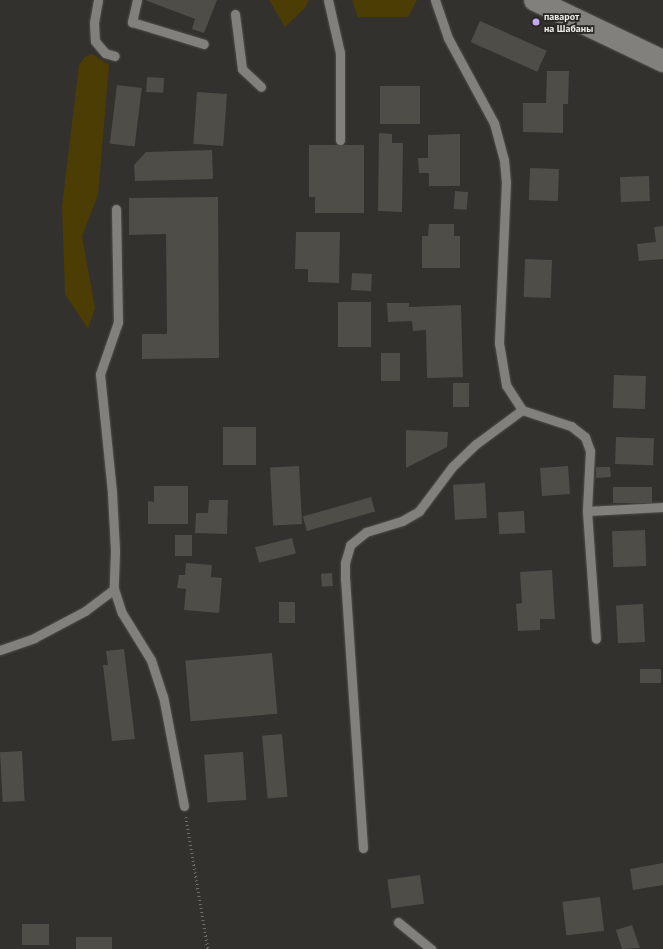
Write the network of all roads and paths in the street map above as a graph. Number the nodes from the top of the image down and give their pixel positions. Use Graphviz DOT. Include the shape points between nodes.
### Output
graph roads {
  1 [pos="98,0"];
  2 [pos="137,0"];
  3 [pos="328,0"];
  4 [pos="435,0"];
  5 [pos="535,0"];
  6 [pos="235,14"];
  7 [pos="204,44"];
  8 [pos="115,56"];
  9 [pos="663,61"];
  10 [pos="261,87"];
  11 [pos="340,140"];
  12 [pos="116,208"];
  13 [pos="522,410"];
  14 [pos="663,506"];
  15 [pos="587,510"];
  16 [pos="114,590"];
  17 [pos="596,639"];
  18 [pos="0,650"];
  19 [pos="184,806"];
  20 [pos="363,848"];
  21 [pos="398,922"];
  22 [pos="208,949"];
  23 [pos="431,949"];
  1 -- 8 [label="lane" via="94,23 95,41 105,53"];
  2 -- 7 [label="lane" via="132,22"];
  3 -- 11 [label="lane" via="340,53"];
  4 -- 13 [label="lane" via="448,38 494,123 504,160 506,182 500,272 499,344 506,385"];
  5 -- 9 [label="main road"];
  6 -- 10 [label="lane" via="242,69"];
  12 -- 16 [label="lane" via="118,322 100,374 112,493"];
  13 -- 15 [label="lane" via="571,426 585,437 590,451"];
  13 -- 20 [label="lane" via="476,444 452,467 419,511 402,521 366,532 350,545 345,563 345,579"];
  14 -- 15 [label="lane"];
  15 -- 17 [label="lane"];
  16 -- 18 [label="lane" via="85,611 34,638"];
  16 -- 19 [label="lane" via="122,613 151,660 163,696"];
  19 -- 22 [label="path"];
  21 -- 23 [label="lane"];
}
